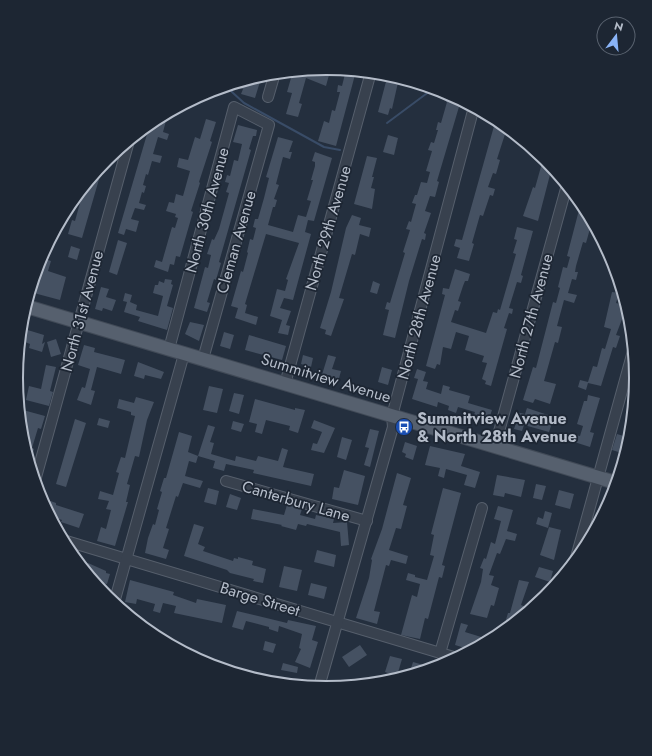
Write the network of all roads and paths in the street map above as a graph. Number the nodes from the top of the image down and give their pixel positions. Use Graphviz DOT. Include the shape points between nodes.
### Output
graph roads {
  1 [pos="369,79"];
  2 [pos="273,80"];
  3 [pos="268,97"];
  4 [pos="472,113"];
  5 [pos="269,125"];
  6 [pos="127,150"];
  7 [pos="565,193"];
  8 [pos="31,308"];
  9 [pos="78,322"];
  10 [pos="169,349"];
  11 [pos="184,354"];
  12 [pos="203,359"];
  13 [pos="628,367"];
  14 [pos="285,384"];
  15 [pos="392,416"];
  16 [pos="495,446"];
  17 [pos="38,471"];
  18 [pos="598,477"];
  19 [pos="611,480"];
  20 [pos="226,481"];
  21 [pos="482,508"];
  22 [pos="367,521"];
  23 [pos="72,543"];
  24 [pos="580,543"];
  25 [pos="125,559"];
  26 [pos="116,596"];
  27 [pos="339,623"];
  28 [pos="440,653"];
  29 [pos="448,655"];
  30 [pos="321,681"];
  1 -- 14 [label="street, North 29th Avenue"];
  2 -- 3 [label="street"];
  4 -- 15 [label="street, North 28th Avenue"];
  5 -- 10 [label="street, North 30th Avenue" via="234,108"];
  5 -- 12 [label="street, Cleman Avenue"];
  6 -- 9 [label="street, North 31st Avenue"];
  7 -- 16 [label="street, North 27th Avenue"];
  8 -- 9 [label="main road, Summitview Avenue"];
  9 -- 10 [label="main road, Summitview Avenue"];
  9 -- 17 [label="street, North 31st Avenue"];
  10 -- 11 [label="main road, Summitview Avenue"];
  11 -- 12 [label="main road, Summitview Avenue"];
  11 -- 25 [label="street"];
  12 -- 14 [label="main road, Summitview Avenue"];
  13 -- 18 [label="street"];
  14 -- 15 [label="main road, Summitview Avenue"];
  15 -- 16 [label="main road, Summitview Avenue"];
  15 -- 22 [label="street, North 28th Avenue" via="393,427"];
  16 -- 18 [label="main road, Summitview Avenue"];
  18 -- 19 [label="main road, Summitview Avenue"];
  18 -- 24 [label="street"];
  20 -- 22 [label="street, Canterbury Lane"];
  21 -- 28 [label="street"];
  22 -- 27 [label="street, North 28th Avenue"];
  23 -- 25 [label="street, Barge Street"];
  25 -- 26 [label="street"];
  25 -- 27 [label="street, Barge Street"];
  27 -- 28 [label="street, Barge Street"];
  27 -- 30 [label="street, North 28th Avenue"];
  28 -- 29 [label="street, Barge Street"];
}
